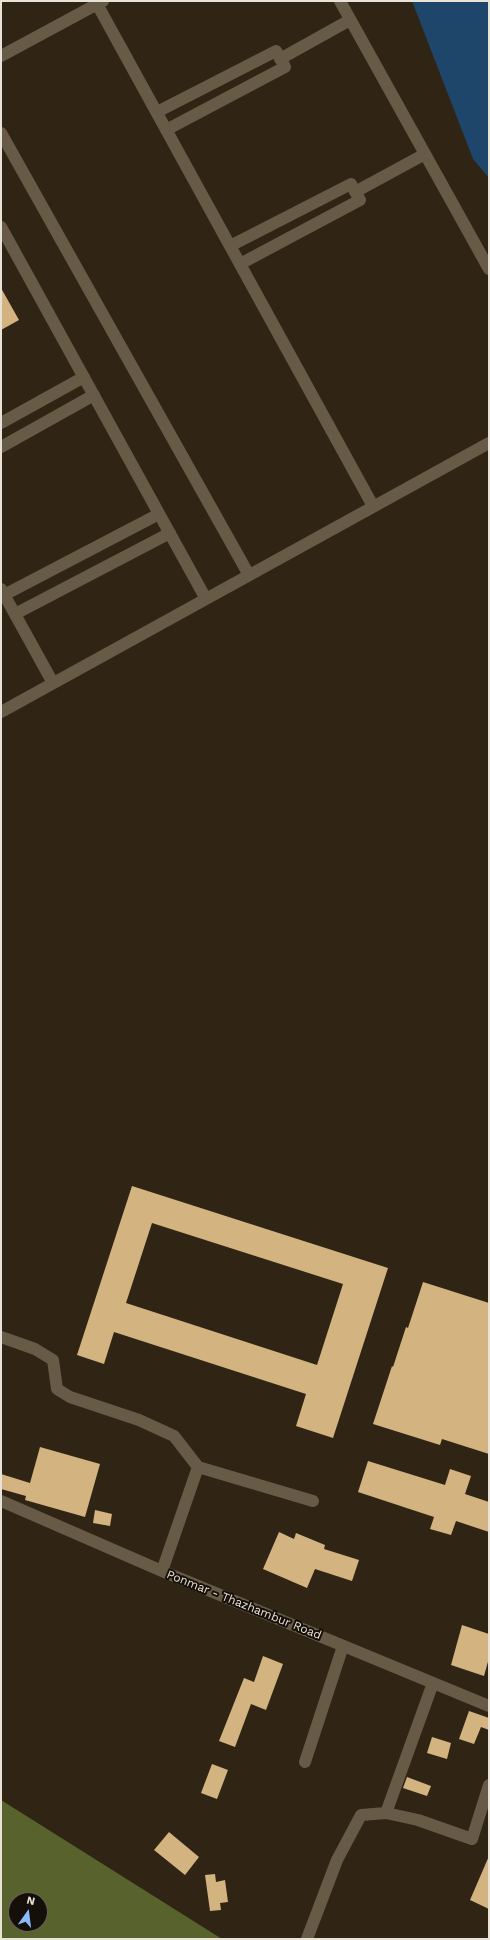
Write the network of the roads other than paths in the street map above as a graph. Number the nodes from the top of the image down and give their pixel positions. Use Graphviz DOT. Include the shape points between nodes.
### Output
graph roads {
  1 [pos="340,1"];
  2 [pos="100,3"];
  3 [pos="350,20"];
  4 [pos="1,56"];
  5 [pos="280,59"];
  6 [pos="156,112"];
  7 [pos="166,130"];
  8 [pos="1,133"];
  9 [pos="425,154"];
  10 [pos="355,192"];
  11 [pos="1,227"];
  12 [pos="230,246"];
  13 [pos="240,264"];
  14 [pos="489,269"];
  15 [pos="84,377"];
  16 [pos="94,395"];
  17 [pos="1,423"];
  18 [pos="489,443"];
  19 [pos="1,447"];
  20 [pos="373,506"];
  21 [pos="159,514"];
  22 [pos="170,533"];
  23 [pos="249,575"];
  24 [pos="3,592"];
  25 [pos="206,599"];
  26 [pos="15,614"];
  27 [pos="53,683"];
  28 [pos="1,712"];
  29 [pos="1,1337"];
  30 [pos="198,1467"];
  31 [pos="1,1501"];
  32 [pos="313,1501"];
  33 [pos="162,1572"];
  34 [pos="344,1646"];
  35 [pos="433,1683"];
  36 [pos="489,1706"];
  37 [pos="305,1762"];
  38 [pos="489,1785"];
  39 [pos="388,1808"];
  40 [pos="307,1939"];
  1 -- 3 [label="street"];
  2 -- 4 [label="street"];
  2 -- 6 [label="street"];
  3 -- 5 [label="street"];
  3 -- 9 [label="street"];
  5 -- 6 [label="street" via="276,51"];
  5 -- 7 [label="street" via="285,67"];
  6 -- 7 [label="street"];
  7 -- 12 [label="street"];
  8 -- 23 [label="street"];
  9 -- 10 [label="street"];
  9 -- 14 [label="street"];
  10 -- 12 [label="street" via="351,184"];
  10 -- 13 [label="street" via="360,200"];
  11 -- 15 [label="street"];
  12 -- 13 [label="street"];
  13 -- 20 [label="street"];
  15 -- 16 [label="street"];
  15 -- 17 [label="street"];
  16 -- 19 [label="street"];
  16 -- 21 [label="street"];
  18 -- 20 [label="street"];
  20 -- 23 [label="street"];
  21 -- 22 [label="street"];
  21 -- 24 [label="street"];
  22 -- 25 [label="street"];
  22 -- 26 [label="street"];
  23 -- 25 [label="street"];
  24 -- 26 [label="street"];
  25 -- 27 [label="street"];
  26 -- 27 [label="street"];
  27 -- 28 [label="street"];
  29 -- 30 [label="street" via="34,1349 52,1360 57,1389 70,1397 139,1420 174,1436"];
  30 -- 32 [label="street"];
  30 -- 33 [label="street"];
  31 -- 33 [label="street, Ponmar - Thazhambur Road"];
  33 -- 34 [label="street, Ponmar - Thazhambur Road"];
  34 -- 35 [label="street, Ponmar - Thazhambur Road"];
  34 -- 37 [label="street"];
  35 -- 36 [label="street, Ponmar - Thazhambur Road"];
  35 -- 39 [label="street"];
  38 -- 39 [label="street" via="472,1839"];
  39 -- 40 [label="street" via="361,1815 337,1860"];
}
